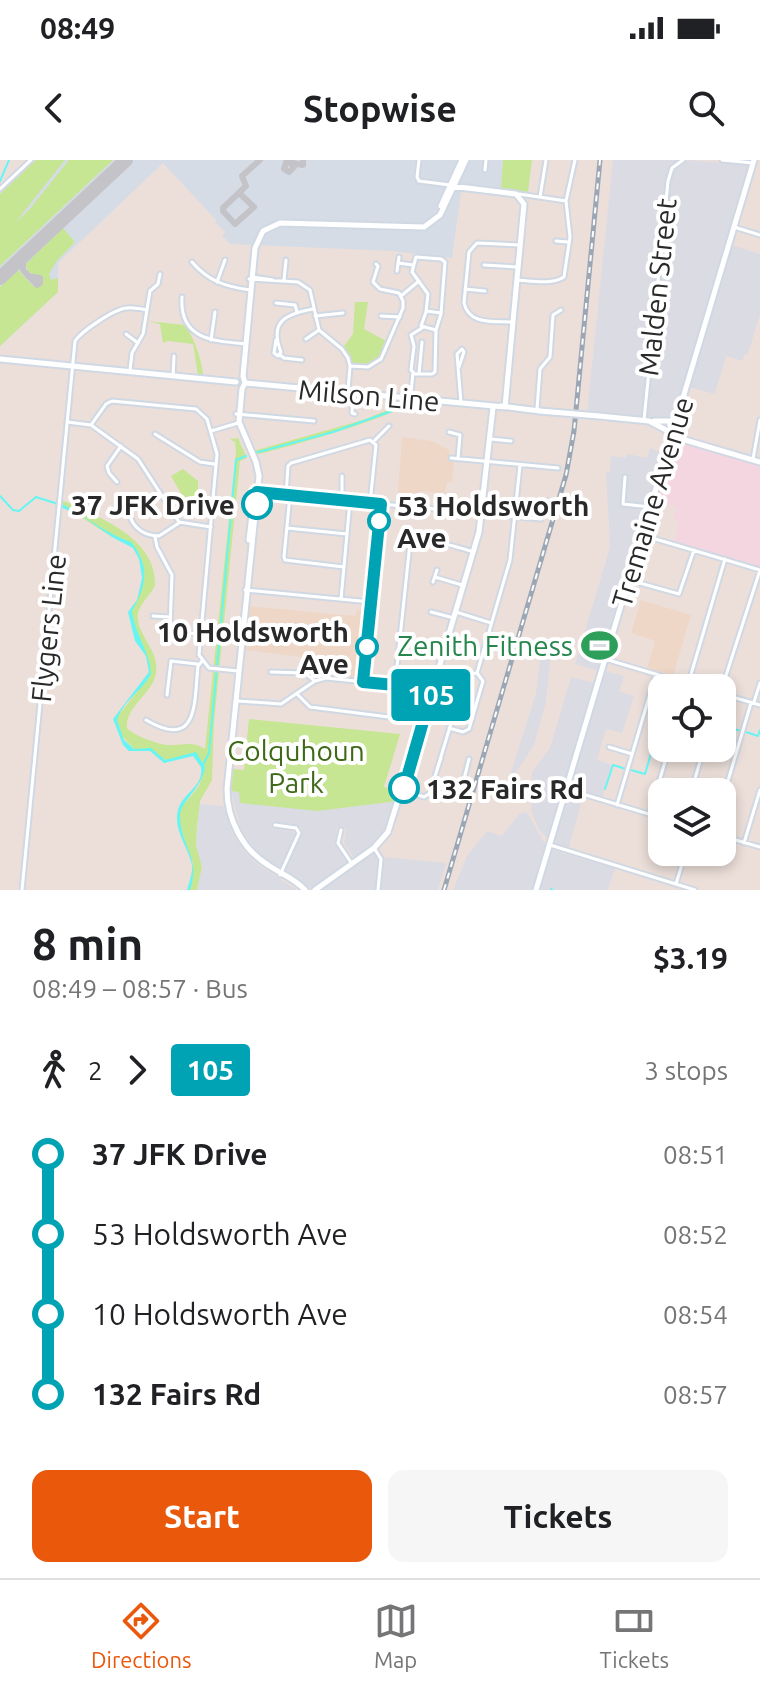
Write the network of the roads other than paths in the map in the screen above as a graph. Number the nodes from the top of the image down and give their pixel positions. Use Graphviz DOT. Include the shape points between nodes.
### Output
graph roads {
  1 [pos="31,160"];
  2 [pos="419,160"];
  3 [pos="464,160"];
  4 [pos="486,160"];
  5 [pos="546,160"];
  6 [pos="575,160"];
  7 [pos="683,160"];
  8 [pos="722,160"];
  9 [pos="754,162"];
  10 [pos="485,170"];
  11 [pos="458,177"];
  12 [pos="442,184"];
  13 [pos="450,187"];
  14 [pos="465,187"];
  15 [pos="0,189"];
  16 [pos="516,194"];
  17 [pos="531,196"];
  18 [pos="540,197"];
  19 [pos="523,201"];
  20 [pos="566,201"];
  21 [pos="734,227"];
  22 [pos="760,235"];
  23 [pos="556,241"];
  24 [pos="569,242"];
  25 [pos="521,245"];
  26 [pos="225,260"];
  27 [pos="286,260"];
  28 [pos="192,262"];
  29 [pos="376,264"];
  30 [pos="413,265"];
  31 [pos="484,265"];
  32 [pos="518,267"];
  33 [pos="397,271"];
  34 [pos="160,274"];
  35 [pos="250,279"];
  36 [pos="284,280"];
  37 [pos="517,280"];
  38 [pos="419,281"];
  39 [pos="217,282"];
  40 [pos="465,289"];
  41 [pos="249,290"];
  42 [pos="485,291"];
  43 [pos="401,296"];
  44 [pos="182,297"];
  45 [pos="276,303"];
  46 [pos="313,309"];
  47 [pos="147,310"];
  48 [pos="561,310"];
  49 [pos="426,311"];
  50 [pos="215,312"];
  51 [pos="297,312"];
  52 [pos="343,313"];
  53 [pos="441,313"];
  54 [pos="314,316"];
  55 [pos="381,316"];
  56 [pos="400,317"];
  57 [pos="513,323"];
  58 [pos="422,328"];
  59 [pos="319,330"];
  60 [pos="436,330"];
  61 [pos="126,334"];
  62 [pos="306,339"];
  63 [pos="211,340"];
  64 [pos="422,342"];
  65 [pos="138,343"];
  66 [pos="244,344"];
  67 [pos="174,356"];
  68 [pos="0,359"];
  69 [pos="302,360"];
  70 [pos="72,366"];
  71 [pos="350,366"];
  72 [pos="459,367"];
  73 [pos="130,372"];
  74 [pos="413,373"];
  75 [pos="420,374"];
  76 [pos="433,374"];
  77 [pos="173,376"];
  78 [pos="419,380"];
  79 [pos="241,382"];
  80 [pos="433,382"];
  81 [pos="411,392"];
  82 [pos="350,393"];
  83 [pos="461,403"];
  84 [pos="503,407"];
  85 [pos="492,410"];
  86 [pos="538,410"];
  87 [pos="238,414"];
  88 [pos="355,414"];
  89 [pos="678,417"];
  90 [pos="647,420"];
  91 [pos="760,420"];
  92 [pos="314,421"];
  93 [pos="67,422"];
  94 [pos="237,423"];
  95 [pos="91,425"];
  96 [pos="389,426"];
  97 [pos="663,428"];
  98 [pos="211,431"];
  99 [pos="449,432"];
  100 [pos="155,434"];
  101 [pos="672,434"];
  102 [pos="680,438"];
  103 [pos="489,439"];
  104 [pos="511,441"];
  105 [pos="374,442"];
  106 [pos="692,442"];
  107 [pos="121,446"];
  108 [pos="668,450"];
  109 [pos="451,458"];
  110 [pos="458,459"];
  111 [pos="487,462"];
  112 [pos="756,462"];
  113 [pos="216,464"];
  114 [pos="520,465"];
  115 [pos="558,468"];
  116 [pos="342,476"];
  117 [pos="625,477"];
  118 [pos="117,482"];
  119 [pos="256,492"];
  120 [pos="288,495"];
  121 [pos="342,501"];
  122 [pos="350,501"];
  123 [pos="549,501"];
  124 [pos="370,503"];
  125 [pos="131,504"];
  126 [pos="381,504"];
  127 [pos="650,507"];
  128 [pos="482,514"];
  129 [pos="515,517"];
  130 [pos="179,522"];
  131 [pos="211,527"];
  132 [pos="287,528"];
  133 [pos="347,534"];
  134 [pos="642,535"];
  135 [pos="155,537"];
  136 [pos="694,550"];
  137 [pos="474,552"];
  138 [pos="725,559"];
  139 [pos="344,567"];
  140 [pos="437,570"];
  141 [pos="760,570"];
  142 [pos="629,580"];
  143 [pos="464,585"];
  144 [pos="246,590"];
  145 [pos="341,599"];
  146 [pos="371,602"];
  147 [pos="431,612"];
  148 [pos="455,615"];
  149 [pos="153,616"];
  150 [pos="170,617"];
  151 [pos="491,623"];
  152 [pos="200,634"];
  153 [pos="605,659"];
  154 [pos="200,663"];
  155 [pos="238,671"];
  156 [pos="271,672"];
  157 [pos="477,673"];
  158 [pos="656,674"];
  159 [pos="691,674"];
  160 [pos="727,674"];
  161 [pos="315,681"];
  162 [pos="363,682"];
  163 [pos="760,683"];
  164 [pos="395,685"];
  165 [pos="401,686"];
  166 [pos="433,692"];
  167 [pos="297,694"];
  168 [pos="167,695"];
  169 [pos="736,698"];
  170 [pos="458,699"];
  171 [pos="235,701"];
  172 [pos="648,701"];
  173 [pos="753,703"];
  174 [pos="760,705"];
  175 [pos="146,720"];
  176 [pos="449,728"];
  177 [pos="609,747"];
  178 [pos="632,754"];
  179 [pos="469,759"];
  180 [pos="729,778"];
  181 [pos="433,786"];
  182 [pos="566,789"];
  183 [pos="403,790"];
  184 [pos="760,791"];
  185 [pos="617,805"];
  186 [pos="648,814"];
  187 [pos="275,825"];
  188 [pos="341,830"];
  189 [pos="736,840"];
  190 [pos="744,843"];
  191 [pos="550,845"];
  192 [pos="760,847"];
  193 [pos="374,848"];
  194 [pos="352,864"];
  195 [pos="681,866"];
  196 [pos="280,874"];
  197 [pos="676,884"];
  198 [pos="22,890"];
  199 [pos="303,890"];
  200 [pos="315,890"];
  201 [pos="378,890"];
  202 [pos="536,890"];
  203 [pos="695,890"];
  1 -- 15 [label="street"];
  2 -- 12 [label="street" via="417,179"];
  3 -- 11 [label="main road"];
  3 -- 13 [label="main road"];
  4 -- 10 [label="street"];
  5 -- 18 [label="street"];
  6 -- 20 [label="street"];
  7 -- 90 [label="street, Malden Street" via="672,168 668,181"];
  8 -- 9 [label="street"];
  9 -- 21 [label="main road, Tremaine Avenue"];
  11 -- 13 [label="main road"];
  11 -- 14 [label="main road"];
  12 -- 13 [label="main road"];
  13 -- 14 [label="main road"];
  13 -- 35 [label="main road" via="438,218 421,227 271,225 257,239"];
  14 -- 16 [label="main road"];
  16 -- 17 [label="street"];
  16 -- 19 [label="main road"];
  17 -- 18 [label="street"];
  17 -- 19 [label="street"];
  18 -- 20 [label="street"];
  19 -- 25 [label="main road"];
  20 -- 24 [label="street"];
  21 -- 22 [label="street"];
  21 -- 89 [label="main road, Tremaine Avenue"];
  23 -- 24 [label="street"];
  24 -- 37 [label="street" via="560,275 551,281"];
  25 -- 32 [label="main road"];
  25 -- 40 [label="street" via="473,246"];
  26 -- 39 [label="street"];
  27 -- 36 [label="street"];
  28 -- 39 [label="street"];
  29 -- 43 [label="street" via="376,287"];
  30 -- 33 [label="street" via="398,260"];
  30 -- 38 [label="street"];
  30 -- 53 [label="street" via="418,256 445,261"];
  31 -- 32 [label="street"];
  32 -- 37 [label="main road"];
  34 -- 47 [label="street"];
  35 -- 36 [label="street"];
  35 -- 41 [label="main road"];
  36 -- 46 [label="street" via="306,285"];
  37 -- 57 [label="main road"];
  38 -- 43 [label="street"];
  38 -- 49 [label="street" via="428,293"];
  39 -- 41 [label="street"];
  40 -- 42 [label="street"];
  40 -- 57 [label="street" via="470,316"];
  41 -- 66 [label="main road"];
  43 -- 56 [label="street"];
  44 -- 63 [label="street" via="187,322 200,337"];
  45 -- 51 [label="street" via="293,304"];
  46 -- 51 [label="street"];
  46 -- 54 [label="street"];
  47 -- 65 [label="street"];
  47 -- 70 [label="street, Flygers Line" via="122,308 81,334"];
  48 -- 86 [label="street" via="554,314 549,358 540,370"];
  49 -- 53 [label="street"];
  49 -- 58 [label="street"];
  50 -- 63 [label="street"];
  51 -- 69 [label="street" via="283,319 276,340 280,355"];
  52 -- 54 [label="street"];
  53 -- 60 [label="street"];
  54 -- 59 [label="street"];
  55 -- 56 [label="street"];
  56 -- 71 [label="street" via="378,362"];
  57 -- 84 [label="main road"];
  58 -- 60 [label="street"];
  58 -- 74 [label="street" via="412,333"];
  59 -- 62 [label="street"];
  59 -- 71 [label="street" via="344,352"];
  60 -- 76 [label="street"];
  61 -- 65 [label="street"];
  63 -- 66 [label="street"];
  64 -- 75 [label="street"];
  65 -- 73 [label="street"];
  66 -- 79 [label="main road"];
  67 -- 77 [label="street"];
  68 -- 70 [label="main road, Milson Line"];
  70 -- 73 [label="main road, Milson Line"];
  70 -- 93 [label="street, Flygers Line"];
  71 -- 82 [label="street"];
  72 -- 83 [label="street"];
  73 -- 77 [label="main road, Milson Line"];
  74 -- 75 [label="street"];
  74 -- 81 [label="street"];
  75 -- 76 [label="street"];
  75 -- 78 [label="street"];
  76 -- 80 [label="street"];
  77 -- 79 [label="main road, Milson Line"];
  79 -- 82 [label="main road, Milson Line"];
  79 -- 87 [label="main road"];
  82 -- 83 [label="main road, Milson Line"];
  82 -- 88 [label="street"];
  83 -- 85 [label="main road, Milson Line"];
  84 -- 85 [label="main road, Milson Line"];
  84 -- 86 [label="main road, Milson Line"];
  85 -- 103 [label="main road"];
  86 -- 90 [label="main road, Milson Line, bridge"];
  87 -- 92 [label="street"];
  87 -- 94 [label="main road"];
  89 -- 90 [label="main road" via="673,422"];
  89 -- 101 [label="main road, Tremaine Avenue"];
  89 -- 102 [label="main road"];
  90 -- 97 [label="main road, Milson Line"];
  91 -- 112 [label="street"];
  93 -- 95 [label="street"];
  93 -- 198 [label="street, Flygers Line"];
  94 -- 98 [label="street"];
  94 -- 119 [label="main road" via="253,465"];
  95 -- 98 [label="street" via="112,401 196,409 206,416"];
  95 -- 107 [label="street"];
  96 -- 105 [label="street"];
  97 -- 101 [label="main road, Milson Line"];
  97 -- 108 [label="main road"];
  98 -- 113 [label="street"];
  99 -- 110 [label="street" via="460,435"];
  100 -- 113 [label="street" via="200,462"];
  101 -- 102 [label="main road, Milson Line"];
  101 -- 108 [label="main road, Tremaine Avenue"];
  102 -- 106 [label="main road, Milson Line"];
  103 -- 104 [label="street"];
  103 -- 111 [label="main road"];
  105 -- 120 [label="street" via="291,463"];
  105 -- 124 [label="street"];
  106 -- 108 [label="main road" via="674,441"];
  106 -- 112 [label="main road, Milson Line"];
  107 -- 118 [label="street" via="107,466"];
  107 -- 130 [label="street" via="143,464"];
  108 -- 127 [label="main road, Tremaine Avenue"];
  109 -- 110 [label="street"];
  110 -- 111 [label="street"];
  111 -- 114 [label="street"];
  111 -- 128 [label="main road"];
  113 -- 131 [label="street"];
  114 -- 115 [label="street"];
  114 -- 129 [label="street"];
  116 -- 121 [label="street"];
  117 -- 127 [label="street" via="623,504"];
  119 -- 120 [label="street"];
  119 -- 144 [label="main road"];
  120 -- 121 [label="street"];
  120 -- 132 [label="street"];
  121 -- 122 [label="street"];
  122 -- 124 [label="street"];
  122 -- 133 [label="street"];
  123 -- 129 [label="street" via="542,519"];
  124 -- 126 [label="street"];
  125 -- 135 [label="street" via="130,520"];
  126 -- 128 [label="street"];
  126 -- 146 [label="street"];
  127 -- 134 [label="main road, Tremaine Avenue"];
  128 -- 129 [label="street"];
  128 -- 137 [label="main road"];
  129 -- 151 [label="street" via="510,560"];
  130 -- 131 [label="street"];
  130 -- 135 [label="street"];
  131 -- 152 [label="street"];
  132 -- 133 [label="street"];
  132 -- 139 [label="street" via="285,560"];
  133 -- 139 [label="street"];
  134 -- 136 [label="street"];
  134 -- 142 [label="main road, Tremaine Avenue"];
  135 -- 150 [label="street" via="172,575"];
  136 -- 138 [label="street"];
  136 -- 142 [label="street" via="679,594"];
  137 -- 143 [label="main road"];
  137 -- 164 [label="street" via="410,543"];
  138 -- 141 [label="street"];
  138 -- 159 [label="street"];
  139 -- 145 [label="street"];
  140 -- 143 [label="street" via="434,580"];
  141 -- 160 [label="street"];
  142 -- 153 [label="main road, Tremaine Avenue"];
  143 -- 148 [label="main road"];
  144 -- 145 [label="street"];
  144 -- 155 [label="main road"];
  145 -- 146 [label="street"];
  146 -- 162 [label="street"];
  147 -- 148 [label="street"];
  148 -- 151 [label="street"];
  148 -- 166 [label="main road"];
  149 -- 150 [label="street"];
  150 -- 152 [label="street" via="173,631"];
  151 -- 157 [label="street"];
  152 -- 154 [label="street"];
  153 -- 158 [label="street"];
  153 -- 182 [label="main road, Tremaine Avenue"];
  154 -- 155 [label="street"];
  154 -- 168 [label="street" via="171,661"];
  154 -- 175 [label="street" via="188,725 174,729"];
  155 -- 171 [label="main road"];
  156 -- 161 [label="street" via="305,673"];
  157 -- 170 [label="street" via="466,674"];
  157 -- 176 [label="street" via="483,681 469,729"];
  161 -- 162 [label="street"];
  161 -- 167 [label="street"];
  162 -- 164 [label="street"];
  163 -- 173 [label="street"];
  164 -- 165 [label="street"];
  165 -- 166 [label="street"];
  165 -- 167 [label="street" via="389,717 310,707"];
  166 -- 170 [label="street"];
  166 -- 183 [label="main road"];
  167 -- 171 [label="street" via="277,705"];
  169 -- 173 [label="street"];
  170 -- 176 [label="street"];
  171 -- 196 [label="main road" via="230,814 239,838 258,863"];
  172 -- 178 [label="street"];
  173 -- 174 [label="street"];
  173 -- 180 [label="street"];
  176 -- 181 [label="street"];
  177 -- 178 [label="street"];
  178 -- 185 [label="street"];
  179 -- 181 [label="street" via="461,791"];
  181 -- 183 [label="street" via="424,797"];
  182 -- 185 [label="street"];
  182 -- 191 [label="main road, Tremaine Avenue"];
  183 -- 193 [label="main road" via="392,825"];
  184 -- 190 [label="street"];
  185 -- 186 [label="street"];
  187 -- 196 [label="street" via="299,833"];
  188 -- 194 [label="street" via="338,843"];
  189 -- 190 [label="street"];
  190 -- 192 [label="street"];
  191 -- 197 [label="street"];
  191 -- 202 [label="main road, Tremaine Avenue"];
  193 -- 194 [label="main road"];
  193 -- 201 [label="street" via="381,859"];
  194 -- 200 [label="main road"];
  195 -- 197 [label="street"];
  196 -- 199 [label="main road"];
  197 -- 203 [label="street"];
}
